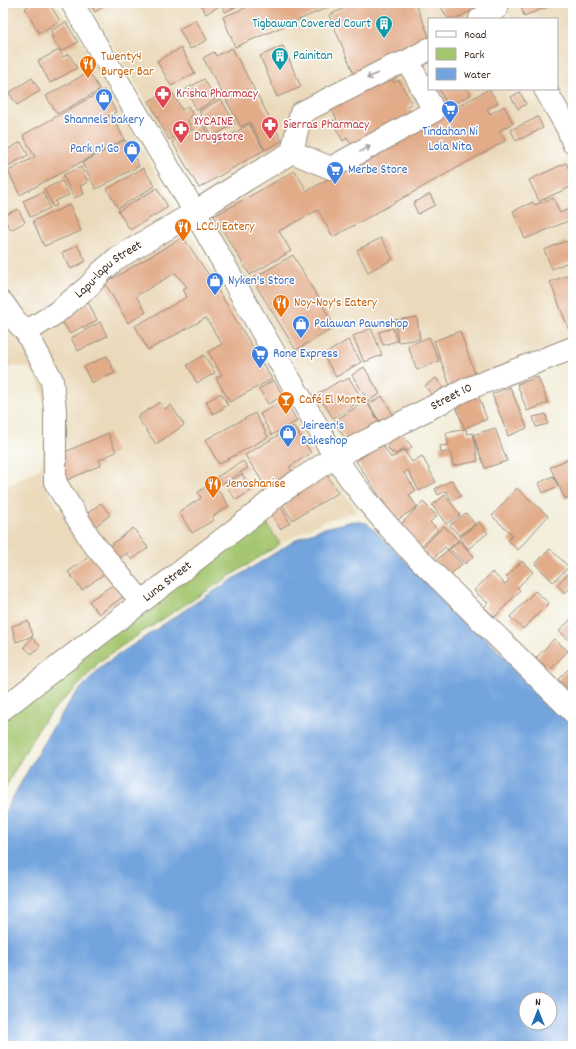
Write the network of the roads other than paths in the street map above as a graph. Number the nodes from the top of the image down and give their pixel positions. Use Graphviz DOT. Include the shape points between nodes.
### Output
graph roads {
  1 [pos="72,3"];
  2 [pos="428,50"];
  3 [pos="408,61"];
  4 [pos="546,90"];
  5 [pos="573,143"];
  6 [pos="292,152"];
  7 [pos="195,212"];
  8 [pos="3,303"];
  9 [pos="26,332"];
  10 [pos="573,348"];
  11 [pos="335,457"];
  12 [pos="142,601"];
  13 [pos="3,709"];
  14 [pos="573,712"];
  1 -- 7 [label="street"];
  2 -- 3 [label="street"];
  3 -- 6 [label="street, one-way" via="391,67 301,113"];
  6 -- 3 [label="street, one-way" via="331,168 434,111"];
  4 -- 5 [label="street"];
  6 -- 7 [label="street, Lapu-lapu Street"];
  7 -- 9 [label="street, Lapu-lapu Street" via="116,259 89,286 56,313"];
  7 -- 11 [label="street"];
  8 -- 9 [label="street"];
  9 -- 12 [label="street" via="52,380 55,410 55,482 92,542"];
  10 -- 11 [label="street, Street 10" via="467,389"];
  11 -- 12 [label="street, Luna Street" via="277,495"];
  11 -- 14 [label="street" via="367,502 408,548"];
  12 -- 13 [label="street, Luna Street"];
}
